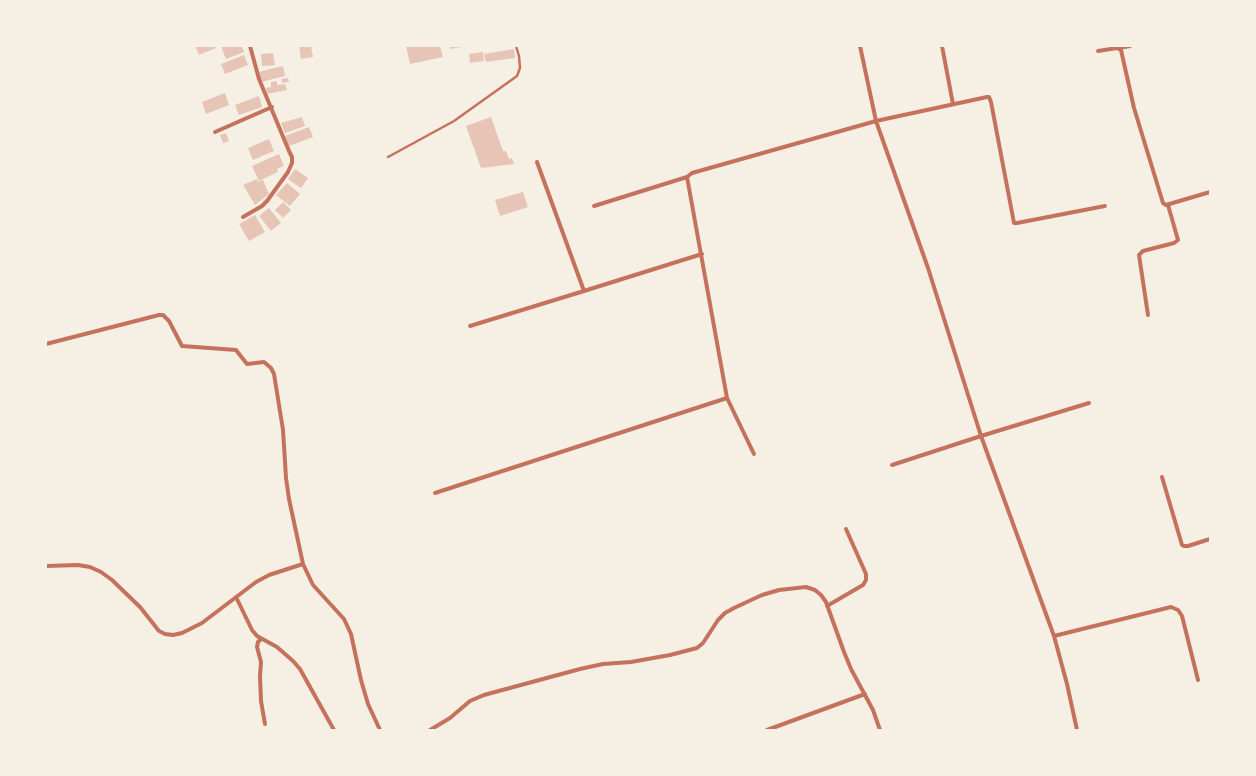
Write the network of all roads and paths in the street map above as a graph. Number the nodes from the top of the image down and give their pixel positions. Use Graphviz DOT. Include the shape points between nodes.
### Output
graph roads {
  1 [pos="250,46"];
  2 [pos="516,46"];
  3 [pos="860,46"];
  4 [pos="942,46"];
  5 [pos="1130,46"];
  6 [pos="1119,48"];
  7 [pos="1098,51"];
  8 [pos="953,104"];
  9 [pos="272,107"];
  10 [pos="876,121"];
  11 [pos="215,132"];
  12 [pos="388,157"];
  13 [pos="537,162"];
  14 [pos="687,177"];
  15 [pos="1210,192"];
  16 [pos="1168,205"];
  17 [pos="594,206"];
  18 [pos="1105,206"];
  19 [pos="243,217"];
  20 [pos="702,254"];
  21 [pos="584,291"];
  22 [pos="1148,315"];
  23 [pos="470,326"];
  24 [pos="46,344"];
  25 [pos="727,398"];
  26 [pos="1089,403"];
  27 [pos="981,436"];
  28 [pos="754,454"];
  29 [pos="892,465"];
  30 [pos="1162,477"];
  31 [pos="435,493"];
  32 [pos="846,529"];
  33 [pos="1210,539"];
  34 [pos="303,564"];
  35 [pos="46,566"];
  36 [pos="236,597"];
  37 [pos="827,606"];
  38 [pos="1054,636"];
  39 [pos="261,639"];
  40 [pos="1198,680"];
  41 [pos="865,694"];
  42 [pos="265,724"];
  43 [pos="334,730"];
  44 [pos="380,730"];
  45 [pos="431,730"];
  46 [pos="767,730"];
  47 [pos="880,730"];
  48 [pos="1077,730"];
  1 -- 9 [label="street" via="259,79"];
  2 -- 12 [label="lane" via="520,68 517,76 454,121"];
  3 -- 10 [label="street"];
  4 -- 8 [label="street"];
  5 -- 6 [label="street"];
  6 -- 7 [label="street"];
  6 -- 16 [label="street" via="1161,200"];
  8 -- 10 [label="street"];
  8 -- 18 [label="street" via="987,97 990,99 1014,223"];
  9 -- 11 [label="street"];
  9 -- 19 [label="street" via="292,157 292,163 267,201"];
  10 -- 14 [label="street" via="692,172"];
  10 -- 27 [label="street" via="928,268"];
  13 -- 21 [label="street"];
  14 -- 17 [label="street"];
  14 -- 20 [label="street"];
  15 -- 16 [label="street"];
  16 -- 22 [label="street" via="1178,240 1138,255"];
  20 -- 21 [label="street"];
  20 -- 25 [label="street"];
  21 -- 23 [label="street"];
  24 -- 34 [label="street" via="163,315 182,346 236,350 247,364 268,364 274,374 283,430 289,499"];
  25 -- 28 [label="street"];
  25 -- 31 [label="street"];
  26 -- 27 [label="street"];
  27 -- 29 [label="street"];
  27 -- 38 [label="street"];
  30 -- 33 [label="street" via="1182,545 1188,546"];
  32 -- 37 [label="street" via="866,574 866,580 863,585"];
  34 -- 36 [label="street" via="269,575"];
  34 -- 44 [label="street" via="313,585 344,620 351,634 360,680"];
  35 -- 36 [label="street" via="78,565 101,572 140,607 159,631 165,634 182,633 202,623"];
  36 -- 39 [label="street" via="252,630"];
  37 -- 41 [label="street" via="846,657"];
  37 -- 45 [label="street" via="815,590 806,587 779,590 725,613 697,648 670,655 580,669 484,695"];
  38 -- 40 [label="street" via="1171,607 1178,610 1182,616"];
  38 -- 48 [label="street"];
  39 -- 42 [label="street" via="257,647 261,662 261,701"];
  39 -- 43 [label="street" via="277,648 300,669"];
  41 -- 46 [label="street"];
  41 -- 47 [label="street"];
}
